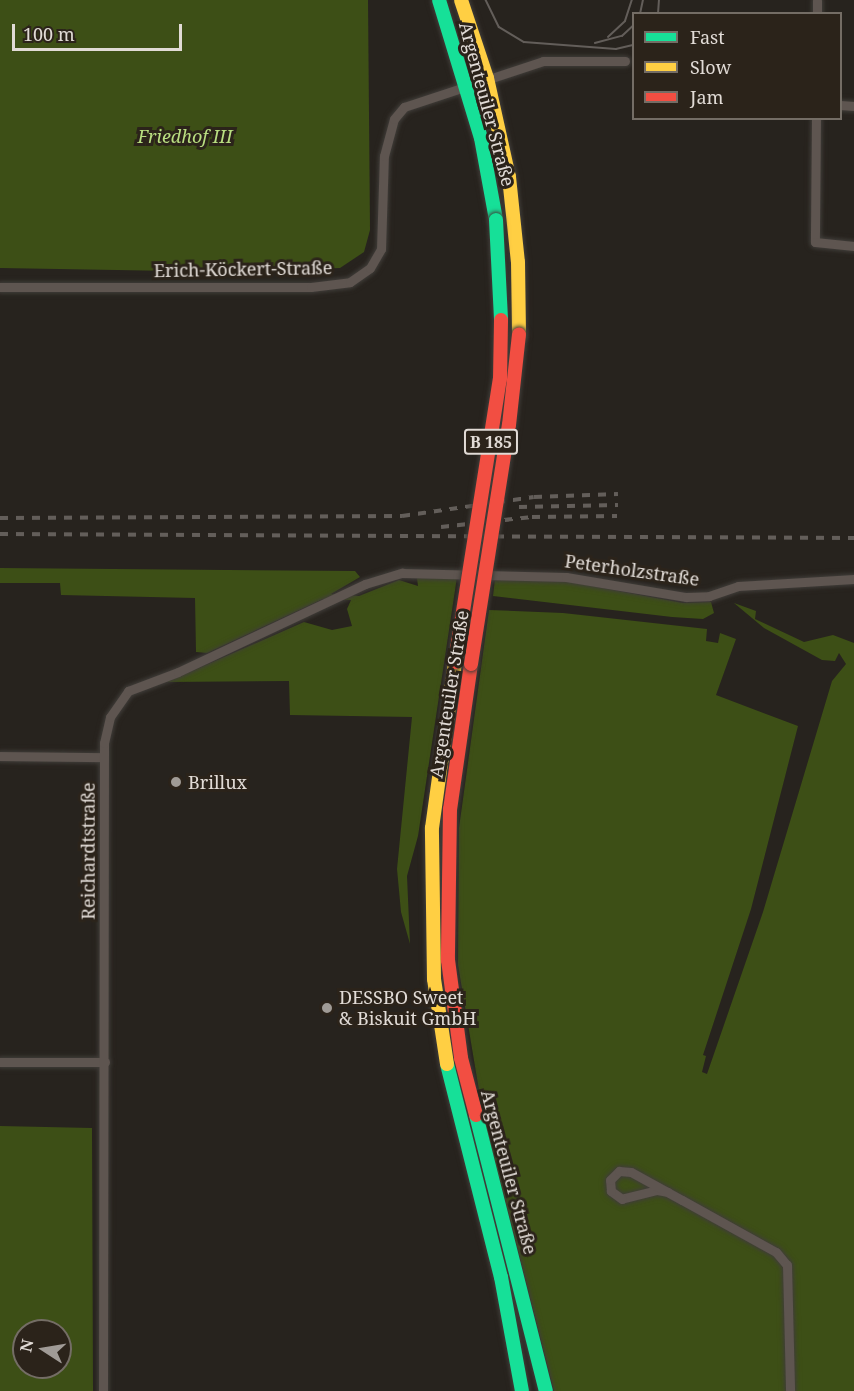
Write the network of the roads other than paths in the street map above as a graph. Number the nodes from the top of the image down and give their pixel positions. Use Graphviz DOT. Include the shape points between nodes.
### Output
graph roads {
  1 [pos="440,0"];
  2 [pos="461,0"];
  3 [pos="625,61"];
  4 [pos="487,78"];
  5 [pos="466,85"];
  6 [pos="816,120"];
  7 [pos="854,246"];
  8 [pos="0,287"];
  9 [pos="476,573"];
  10 [pos="854,579"];
  11 [pos="0,756"];
  12 [pos="104,757"];
  13 [pos="0,1062"];
  14 [pos="105,1062"];
  15 [pos="668,1192"];
  16 [pos="103,1391"];
  17 [pos="522,1391"];
  18 [pos="546,1391"];
  19 [pos="790,1391"];
  1 -- 5 [label="main road, Argenteuiler Straße / B 185"];
  2 -- 4 [label="main road, Argenteuiler Straße / B 185"];
  3 -- 4 [label="street, Erich-Köckert-Straße" via="543,61"];
  4 -- 5 [label="street, Erich-Köckert-Straße"];
  4 -- 18 [label="main road, Argenteuiler Straße / B 185, bridge" via="515,218 519,297 516,375 450,809 448,960 461,1058"];
  5 -- 8 [label="street, Erich-Köckert-Straße" via="413,103 394,119 384,156 381,249 370,268 350,282 311,287"];
  5 -- 17 [label="main road, Argenteuiler Straße / B 185, bridge" via="489,171 496,220 501,290 500,378 432,828 430,914 434,979 450,1085 506,1296"];
  6 -- 7 [label="street" via="815,242"];
  9 -- 10 [label="street, Peterholzstraße" via="591,579 686,597 709,596 738,586"];
  9 -- 12 [label="street, Reichardtstraße" via="419,572 378,579 178,672 128,691 110,717"];
  11 -- 12 [label="street"];
  12 -- 14 [label="street, Reichardtstraße"];
  13 -- 14 [label="street"];
  14 -- 16 [label="street, Reichardtstraße"];
  15 -- 15 [label="street" via="625,1170 610,1180 611,1191 622,1198 657,1190"];
  15 -- 19 [label="street" via="776,1252 787,1265"];
}
